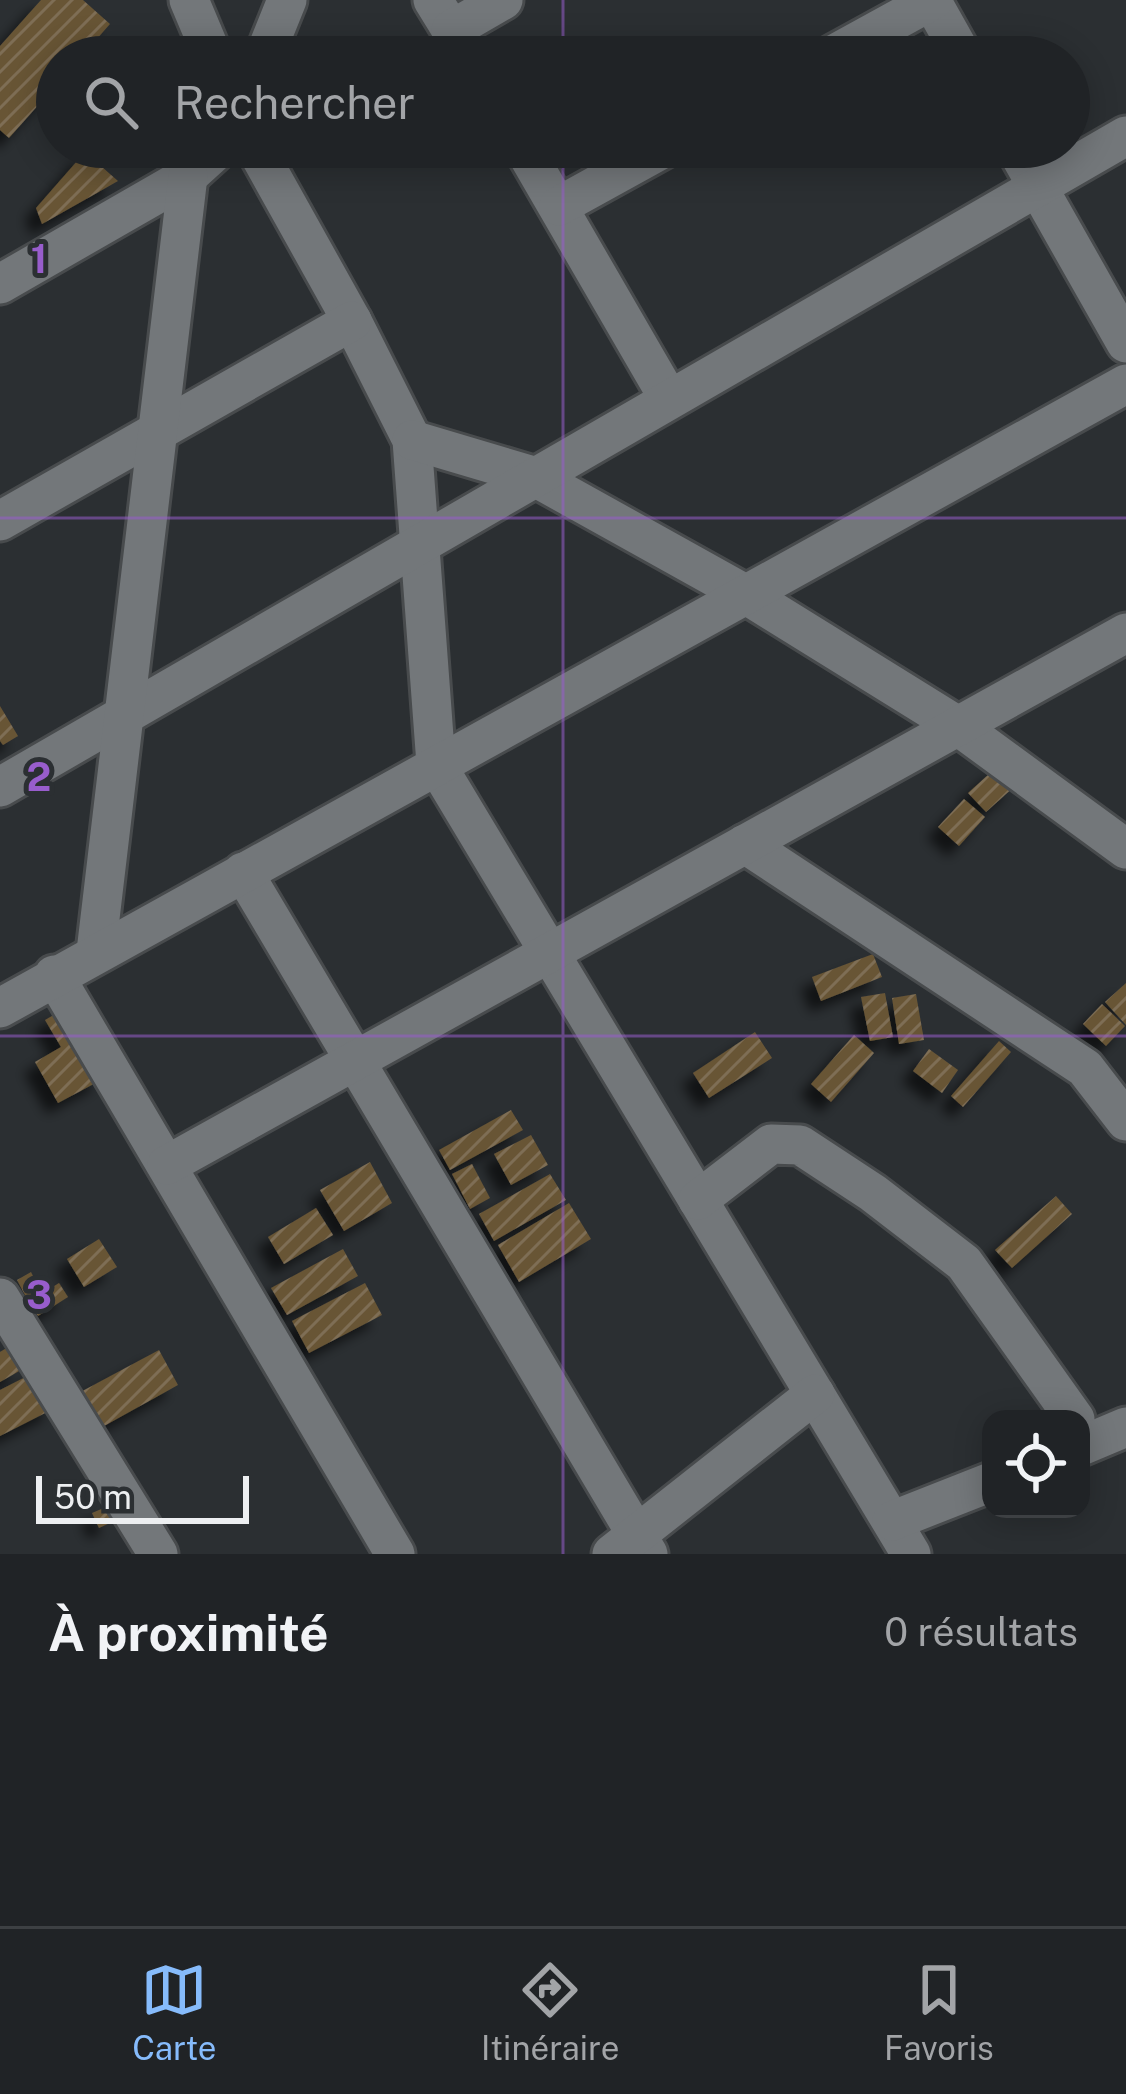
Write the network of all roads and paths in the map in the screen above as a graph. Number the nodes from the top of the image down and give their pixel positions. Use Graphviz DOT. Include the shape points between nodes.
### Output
graph roads {
  1 [pos="190,0"];
  2 [pos="287,0"];
  3 [pos="503,0"];
  4 [pos="932,0"];
  5 [pos="451,29"];
  6 [pos="205,36"];
  7 [pos="272,36"];
  8 [pos="867,36"];
  9 [pos="952,36"];
  10 [pos="1126,136"];
  11 [pos="1090,157"];
  12 [pos="197,168"];
  13 [pos="267,168"];
  14 [pos="536,168"];
  15 [pos="628,168"];
  16 [pos="1027,168"];
  17 [pos="1070,168"];
  18 [pos="188,176"];
  19 [pos="1037,187"];
  20 [pos="559,206"];
  21 [pos="0,284"];
  22 [pos="352,321"];
  23 [pos="1126,343"];
  24 [pos="1126,384"];
  25 [pos="669,399"];
  26 [pos="157,432"];
  27 [pos="412,440"];
  28 [pos="533,476"];
  29 [pos="0,521"];
  30 [pos="420,542"];
  31 [pos="745,594"];
  32 [pos="1126,633"];
  33 [pos="123,712"];
  34 [pos="958,726"];
  35 [pos="436,764"];
  36 [pos="0,787"];
  37 [pos="746,844"];
  38 [pos="1126,849"];
  39 [pos="243,872"];
  40 [pos="97,952"];
  41 [pos="550,952"];
  42 [pos="54,975"];
  43 [pos="0,1008"];
  44 [pos="355,1061"];
  45 [pos="1126,1120"];
  46 [pos="166,1166"];
  47 [pos="698,1200"];
  48 [pos="0,1298"];
  49 [pos="814,1394"];
  50 [pos="1091,1432"];
  51 [pos="982,1488"];
  52 [pos="901,1538"];
  53 [pos="632,1548"];
  54 [pos="158,1554"];
  55 [pos="395,1554"];
  1 -- 6 [label="street"];
  2 -- 7 [label="street"];
  3 -- 5 [label="street"];
  4 -- 8 [label="street"];
  4 -- 9 [label="street"];
  10 -- 11 [label="street"];
  12 -- 18 [label="street"];
  13 -- 22 [label="street"];
  14 -- 20 [label="street"];
  15 -- 20 [label="street"];
  16 -- 19 [label="street"];
  17 -- 19 [label="street"];
  18 -- 21 [label="street"];
  18 -- 26 [label="street"];
  19 -- 23 [label="street"];
  19 -- 25 [label="street"];
  20 -- 25 [label="street"];
  22 -- 26 [label="street"];
  22 -- 27 [label="street"];
  24 -- 31 [label="street"];
  25 -- 28 [label="street"];
  26 -- 29 [label="street"];
  26 -- 33 [label="street"];
  27 -- 28 [label="street"];
  27 -- 30 [label="street"];
  28 -- 30 [label="street"];
  28 -- 31 [label="street"];
  30 -- 33 [label="street"];
  30 -- 35 [label="street"];
  31 -- 34 [label="street"];
  31 -- 35 [label="street"];
  32 -- 34 [label="street"];
  33 -- 36 [label="street"];
  33 -- 40 [label="street"];
  34 -- 37 [label="street"];
  34 -- 38 [label="street"];
  35 -- 39 [label="street"];
  35 -- 41 [label="street"];
  37 -- 41 [label="street"];
  37 -- 45 [label="street" via="1084,1068"];
  39 -- 40 [label="street"];
  39 -- 44 [label="street"];
  40 -- 42 [label="street"];
  41 -- 44 [label="street"];
  41 -- 47 [label="street"];
  42 -- 43 [label="street"];
  42 -- 46 [label="street"];
  44 -- 46 [label="street"];
  44 -- 53 [label="street"];
  46 -- 55 [label="street"];
  47 -- 49 [label="street"];
  47 -- 50 [label="street" via="771,1144 800,1145 964,1263"];
  48 -- 54 [label="street"];
  49 -- 52 [label="street"];
  49 -- 53 [label="street"];
  51 -- 52 [label="street"];
}
